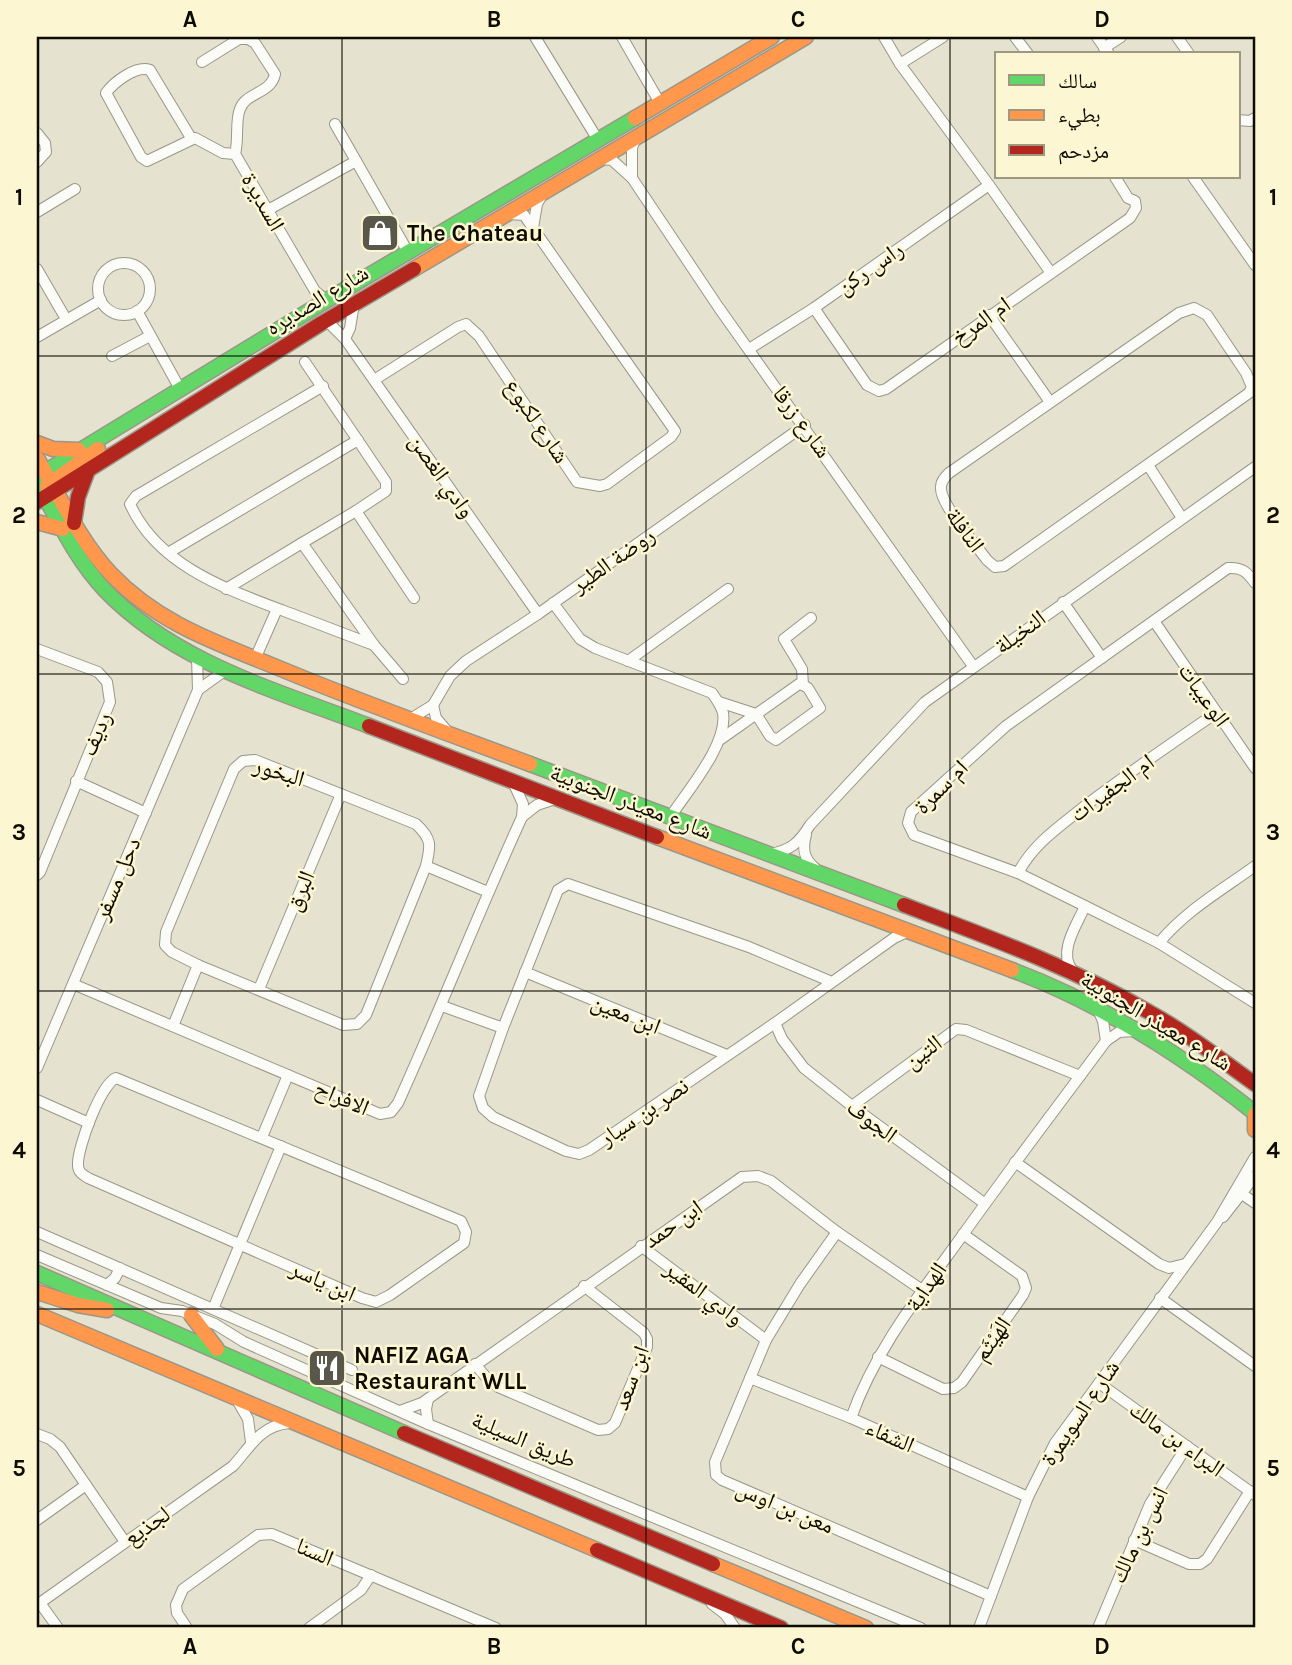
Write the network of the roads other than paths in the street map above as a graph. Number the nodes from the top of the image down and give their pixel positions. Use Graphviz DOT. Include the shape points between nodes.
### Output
graph roads {
  1 [pos="535,37"];
  2 [pos="622,37"];
  3 [pos="806,37"];
  4 [pos="884,37"];
  5 [pos="943,37"];
  6 [pos="1015,37"];
  7 [pos="1097,37"];
  8 [pos="1121,37"];
  9 [pos="1177,37"];
  10 [pos="767,38"];
  11 [pos="1106,51"];
  12 [pos="1026,52"];
  13 [pos="1188,52"];
  14 [pos="202,62"];
  15 [pos="900,64"];
  16 [pos="660,103"];
  17 [pos="335,124"];
  18 [pos="37,133"];
  19 [pos="637,136"];
  20 [pos="191,138"];
  21 [pos="598,140"];
  22 [pos="235,154"];
  23 [pos="599,159"];
  24 [pos="356,161"];
  25 [pos="37,162"];
  26 [pos="632,178"];
  27 [pos="1116,178"];
  28 [pos="1194,178"];
  29 [pos="989,185"];
  30 [pos="75,189"];
  31 [pos="544,192"];
  32 [pos="268,210"];
  33 [pos="37,212"];
  34 [pos="506,214"];
  35 [pos="533,228"];
  36 [pos="408,252"];
  37 [pos="1255,265"];
  38 [pos="37,269"];
  39 [pos="1051,273"];
  40 [pos="319,299"];
  41 [pos="101,300"];
  42 [pos="354,304"];
  43 [pos="814,308"];
  44 [pos="137,311"];
  45 [pos="989,315"];
  46 [pos="66,319"];
  47 [pos="322,323"];
  48 [pos="150,336"];
  49 [pos="37,337"];
  50 [pos="345,339"];
  51 [pos="749,349"];
  52 [pos="112,356"];
  53 [pos="306,362"];
  54 [pos="374,380"];
  55 [pos="323,387"];
  56 [pos="180,389"];
  57 [pos="1050,402"];
  58 [pos="126,422"];
  59 [pos="804,425"];
  60 [pos="358,440"];
  61 [pos="37,443"];
  62 [pos="80,450"];
  63 [pos="37,457"];
  64 [pos="1148,465"];
  65 [pos="1255,467"];
  66 [pos="89,470"];
  67 [pos="43,486"];
  68 [pos="356,511"];
  69 [pos="1182,518"];
  70 [pos="37,522"];
  71 [pos="69,526"];
  72 [pos="302,544"];
  73 [pos="168,553"];
  74 [pos="1255,583"];
  75 [pos="226,589"];
  76 [pos="727,589"];
  77 [pos="414,598"];
  78 [pos="1063,602"];
  79 [pos="553,603"];
  80 [pos="277,609"];
  81 [pos="538,614"];
  82 [pos="811,618"];
  83 [pos="1154,621"];
  84 [pos="374,645"];
  85 [pos="37,649"];
  86 [pos="197,657"];
  87 [pos="1102,658"];
  88 [pos="255,659"];
  89 [pos="628,661"];
  90 [pos="973,666"];
  91 [pos="223,672"];
  92 [pos="403,679"];
  93 [pos="803,685"];
  94 [pos="198,690"];
  95 [pos="719,702"];
  96 [pos="433,705"];
  97 [pos="1216,713"];
  98 [pos="756,714"];
  99 [pos="412,718"];
  100 [pos="447,731"];
  101 [pos="721,739"];
  102 [pos="1255,768"];
  103 [pos="76,781"];
  104 [pos="513,782"];
  105 [pos="341,794"];
  106 [pos="557,799"];
  107 [pos="146,813"];
  108 [pos="522,817"];
  109 [pos="671,817"];
  110 [pos="810,825"];
  111 [pos="769,854"];
  112 [pos="426,866"];
  113 [pos="1255,866"];
  114 [pos="1018,873"];
  115 [pos="822,874"];
  116 [pos="37,875"];
  117 [pos="488,892"];
  118 [pos="1085,906"];
  119 [pos="876,919"];
  120 [pos="909,931"];
  121 [pos="1069,943"];
  122 [pos="1159,943"];
  123 [pos="883,946"];
  124 [pos="1044,959"];
  125 [pos="198,965"];
  126 [pos="525,972"];
  127 [pos="1074,973"];
  128 [pos="832,982"];
  129 [pos="73,984"];
  130 [pos="259,989"];
  131 [pos="1255,1003"];
  132 [pos="442,1006"];
  133 [pos="1097,1009"];
  134 [pos="775,1023"];
  135 [pos="173,1026"];
  136 [pos="503,1028"];
  137 [pos="1137,1031"];
  138 [pos="1106,1041"];
  139 [pos="727,1055"];
  140 [pos="37,1068"];
  141 [pos="288,1075"];
  142 [pos="1080,1076"];
  143 [pos="1255,1084"];
  144 [pos="37,1100"];
  145 [pos="852,1106"];
  146 [pos="1255,1113"];
  147 [pos="89,1123"];
  148 [pos="1255,1130"];
  149 [pos="262,1137"];
  150 [pos="281,1146"];
  151 [pos="1255,1157"];
  152 [pos="1014,1162"];
  153 [pos="1255,1176"];
  154 [pos="1242,1194"];
  155 [pos="985,1203"];
  156 [pos="1255,1203"];
  157 [pos="1217,1222"];
  158 [pos="37,1232"];
  159 [pos="837,1232"];
  160 [pos="963,1234"];
  161 [pos="241,1244"];
  162 [pos="641,1246"];
  163 [pos="37,1255"];
  164 [pos="1185,1264"];
  165 [pos="123,1269"];
  166 [pos="37,1273"];
  167 [pos="107,1285"];
  168 [pos="584,1286"];
  169 [pos="922,1290"];
  170 [pos="37,1292"];
  171 [pos="123,1292"];
  172 [pos="1160,1297"];
  173 [pos="213,1309"];
  174 [pos="127,1312"];
  175 [pos="37,1314"];
  176 [pos="191,1315"];
  177 [pos="766,1340"];
  178 [pos="297,1346"];
  179 [pos="219,1351"];
  180 [pos="878,1357"];
  181 [pos="282,1359"];
  182 [pos="475,1364"];
  183 [pos="298,1366"];
  184 [pos="1255,1366"];
  185 [pos="352,1370"];
  186 [pos="750,1378"];
  187 [pos="1099,1383"];
  188 [pos="428,1399"];
  189 [pos="236,1400"];
  190 [pos="400,1412"];
  191 [pos="851,1419"];
  192 [pos="292,1423"];
  193 [pos="428,1424"];
  194 [pos="37,1433"];
  195 [pos="251,1441"];
  196 [pos="1187,1446"];
  197 [pos="86,1485"];
  198 [pos="1253,1493"];
  199 [pos="1028,1497"];
  200 [pos="37,1520"];
  201 [pos="1135,1540"];
  202 [pos="125,1542"];
  203 [pos="371,1575"];
  204 [pos="701,1594"];
  205 [pos="991,1596"];
  206 [pos="38,1604"];
  207 [pos="475,1624"];
  208 [pos="979,1627"];
  209 [pos="58,1628"];
  210 [pos="187,1628"];
  211 [pos="309,1628"];
  212 [pos="496,1628"];
  213 [pos="735,1628"];
  214 [pos="781,1628"];
  215 [pos="866,1628"];
  216 [pos="921,1628"];
  217 [pos="1098,1628"];
  1 -- 21 [label="street"];
  2 -- 16 [label="street"];
  3 -- 19 [label="main road, شارع الصديره"];
  4 -- 15 [label="street"];
  5 -- 15 [label="street"];
  6 -- 12 [label="street"];
  7 -- 11 [label="street"];
  8 -- 11 [label="street"];
  9 -- 13 [label="street"];
  10 -- 16 [label="main road, شارع الصديره"];
  14 -- 22 [label="street" via="239,39 248,39 275,74 272,84 244,101 239,110"];
  15 -- 29 [label="street"];
  16 -- 21 [label="main road, شارع الصديره"];
  17 -- 24 [label="street"];
  18 -- 25 [label="street" via="46,152"];
  19 -- 23 [label="main road, شارع الصديره"];
  19 -- 26 [label="street" via="632,148"];
  20 -- 20 [label="street" via="150,70 137,70 108,90 107,98 144,160 153,160"];
  20 -- 22 [label="street, السديرة"];
  21 -- 36 [label="main road, شارع الصديره"];
  22 -- 32 [label="street, السديرة"];
  23 -- 26 [label="street, شارع زرقا" via="612,160"];
  23 -- 31 [label="main road, شارع الصديره"];
  24 -- 32 [label="street"];
  24 -- 36 [label="street"];
  26 -- 51 [label="street, شارع زرقا"];
  27 -- 39 [label="street, ام المرخ" via="1135,201 1134,213"];
  28 -- 37 [label="street"];
  29 -- 39 [label="street"];
  29 -- 43 [label="street, راس ركن"];
  30 -- 33 [label="street"];
  31 -- 34 [label="main road, شارع الصديره"];
  31 -- 35 [label="street"];
  32 -- 40 [label="street, السديرة"];
  34 -- 35 [label="street, شارع لكبوع" via="524,215"];
  34 -- 42 [label="main road, شارع الصديره"];
  35 -- 54 [label="street, شارع لكبوع" via="675,430 666,442 607,484 577,482 479,335 466,324"];
  36 -- 40 [label="main road, شارع الصديره"];
  38 -- 46 [label="street"];
  39 -- 45 [label="street, ام المرخ"];
  40 -- 56 [label="main road, شارع الصديره"];
  41 -- 44 [label="street" via="114,313"];
  41 -- 44 [label="street" via="99,286 104,273 115,265 129,264 142,271 149,283 147,301"];
  41 -- 46 [label="street"];
  42 -- 47 [label="main road, شارع الصديره"];
  42 -- 50 [label="street"];
  43 -- 45 [label="street, ام المرخ" via="863,380 879,391"];
  43 -- 51 [label="street, راس ركن"];
  44 -- 48 [label="street"];
  45 -- 57 [label="street"];
  46 -- 49 [label="street"];
  47 -- 50 [label="street, وادي الغصن" via="329,323"];
  47 -- 66 [label="main road, شارع الصديره"];
  48 -- 52 [label="street"];
  48 -- 56 [label="street"];
  50 -- 54 [label="street, وادي الغصن"];
  51 -- 59 [label="street, شارع زرقا"];
  53 -- 55 [label="street"];
  54 -- 81 [label="street, وادي الغصن"];
  55 -- 60 [label="street"];
  55 -- 73 [label="street" via="132,499 132,508"];
  56 -- 58 [label="main road, شارع الصديره"];
  57 -- 64 [label="street, النافلة" via="1179,313 1201,311 1252,387 1245,398"];
  57 -- 64 [label="street, النافلة" via="949,472 940,485 943,499 995,567 1004,566"];
  58 -- 62 [label="main road, شارع الصديره"];
  58 -- 67 [label="main road" via="113,439"];
  59 -- 79 [label="street, روضة الطير"];
  59 -- 90 [label="street, شارع زرقا"];
  60 -- 68 [label="street" via="387,487"];
  60 -- 73 [label="street"];
  61 -- 62 [label="main road"];
  62 -- 67 [label="main road, شارع الصديره"];
  63 -- 67 [label="main road, شارع معيذر الجنوبية"];
  64 -- 69 [label="street"];
  65 -- 69 [label="street, النخيلة"];
  66 -- 67 [label="main road, شارع الصديره"];
  66 -- 71 [label="main road"];
  67 -- 71 [label="main road, شارع معيذر الجنوبية"];
  68 -- 72 [label="street"];
  68 -- 77 [label="street"];
  69 -- 78 [label="street, النخيلة"];
  70 -- 71 [label="main road"];
  71 -- 86 [label="main road, شارع معيذر الجنوبية" via="94,577 115,600"];
  71 -- 88 [label="main road, شارع معيذر الجنوبية" via="149,610"];
  72 -- 75 [label="street"];
  72 -- 84 [label="street"];
  73 -- 75 [label="street"];
  74 -- 83 [label="street, ام سمرة" via="1247,573 1228,568"];
  75 -- 80 [label="street"];
  76 -- 89 [label="street"];
  78 -- 87 [label="street"];
  78 -- 90 [label="street, النخيلة"];
  79 -- 81 [label="street, روضة الطير"];
  79 -- 89 [label="street" via="580,639"];
  80 -- 84 [label="street"];
  80 -- 88 [label="street"];
  81 -- 96 [label="street, روضة الطير" via="456,669"];
  82 -- 93 [label="street" via="784,639 799,662"];
  83 -- 87 [label="street, ام سمرة"];
  83 -- 97 [label="street, الوعيبات"];
  84 -- 92 [label="street"];
  85 -- 103 [label="street, رديف" via="98,672 107,681 110,702"];
  86 -- 91 [label="main road, شارع معيذر الجنوبية"];
  86 -- 94 [label="street, دحل مسفر"];
  87 -- 114 [label="street, ام سمرة" via="1006,726 911,812 908,823 915,835"];
  88 -- 99 [label="main road, شارع معيذر الجنوبية"];
  89 -- 95 [label="street" via="712,694"];
  90 -- 110 [label="street, النخيلة" via="925,702"];
  91 -- 94 [label="street"];
  91 -- 104 [label="main road, شارع معيذر الجنوبية"];
  93 -- 98 [label="street"];
  93 -- 98 [label="street" via="820,708 781,737 770,736"];
  94 -- 107 [label="street, دحل مسفر"];
  95 -- 98 [label="street"];
  95 -- 101 [label="street" via="723,710"];
  96 -- 99 [label="street, روضة الطير"];
  96 -- 100 [label="street" via="436,718"];
  97 -- 102 [label="street, الوعيبات"];
  97 -- 114 [label="street, ام الجفيرات" via="1038,843"];
  98 -- 101 [label="street"];
  99 -- 100 [label="main road, شارع معيذر الجنوبية"];
  100 -- 109 [label="main road, شارع معيذر الجنوبية"];
  101 -- 109 [label="street"];
  103 -- 107 [label="street, رديف"];
  103 -- 116 [label="street, رديف"];
  104 -- 106 [label="main road, شارع معيذر الجنوبية"];
  104 -- 108 [label="street" via="523,804"];
  105 -- 112 [label="street, البخور" via="416,824 431,847"];
  105 -- 125 [label="street, البخور" via="255,760 243,761 234,769 166,932 165,945"];
  105 -- 130 [label="street, البرق"];
  106 -- 108 [label="street" via="537,805"];
  106 -- 119 [label="main road, شارع معيذر الجنوبية"];
  107 -- 129 [label="street, دحل مسفر"];
  108 -- 117 [label="street, الافراح"];
  109 -- 111 [label="main road, شارع معيذر الجنوبية"];
  110 -- 111 [label="street, النخيلة" via="794,846"];
  110 -- 115 [label="street" via="804,851 808,863"];
  111 -- 115 [label="main road, شارع معيذر الجنوبية"];
  112 -- 117 [label="street"];
  112 -- 130 [label="street, البخور" via="366,1015 357,1024 343,1025"];
  113 -- 122 [label="street" via="1189,913"];
  114 -- 118 [label="street, ام سمرة"];
  115 -- 124 [label="main road, شارع معيذر الجنوبية"];
  117 -- 132 [label="street, الافراح"];
  118 -- 121 [label="street"];
  118 -- 122 [label="street, ام سمرة"];
  119 -- 120 [label="main road, شارع معيذر الجنوبية"];
  119 -- 123 [label="street" via="885,934"];
  120 -- 123 [label="street, نصر بن سيار"];
  120 -- 133 [label="main road, شارع معيذر الجنوبية" via="1031,977"];
  121 -- 124 [label="street" via="1056,956"];
  121 -- 127 [label="street" via="1066,961"];
  122 -- 131 [label="street, ام سمرة"];
  123 -- 128 [label="street, نصر بن سيار"];
  124 -- 127 [label="main road, شارع معيذر الجنوبية"];
  125 -- 130 [label="street, البخور"];
  125 -- 135 [label="street"];
  126 -- 128 [label="street, نصر بن سيار" via="558,890 568,884 748,947"];
  126 -- 136 [label="street, نصر بن سيار"];
  126 -- 139 [label="street, ابن معين"];
  127 -- 143 [label="main road, شارع معيذر الجنوبية" via="1181,1031"];
  128 -- 134 [label="street, نصر بن سيار"];
  129 -- 135 [label="street, الافراح"];
  129 -- 140 [label="street, دحل مسفر"];
  132 -- 136 [label="street"];
  132 -- 141 [label="street, الافراح" via="391,1112 380,1114"];
  133 -- 137 [label="main road, شارع معيذر الجنوبية"];
  133 -- 138 [label="street"];
  134 -- 139 [label="street, نصر بن سيار"];
  134 -- 145 [label="street, الجوف" via="804,1068"];
  135 -- 141 [label="street, الافراح"];
  136 -- 139 [label="street, نصر بن سيار" via="479,1096 483,1108 493,1117 579,1154"];
  137 -- 138 [label="street" via="1119,1032"];
  137 -- 146 [label="main road, شارع معيذر الجنوبية" via="1208,1076"];
  138 -- 142 [label="street, الهداية"];
  141 -- 149 [label="street"];
  142 -- 145 [label="street, التين" via="956,1029"];
  142 -- 152 [label="street, الهداية"];
  144 -- 147 [label="street"];
  145 -- 155 [label="street, الجوف"];
  146 -- 148 [label="main road"];
  147 -- 149 [label="street, ابن ياسر" via="108,1083 116,1078"];
  147 -- 161 [label="street, ابن ياسر" via="78,1162 81,1173"];
  149 -- 150 [label="street, ابن ياسر"];
  150 -- 161 [label="street"];
  150 -- 161 [label="street, ابن ياسر" via="461,1221 464,1243 376,1302"];
  151 -- 157 [label="street, شارع السويمرة"];
  152 -- 155 [label="street, الهداية"];
  152 -- 164 [label="street" via="1159,1264 1169,1268"];
  153 -- 154 [label="street, شارع السويمرة"];
  154 -- 156 [label="street"];
  154 -- 157 [label="street, شارع السويمرة"];
  155 -- 160 [label="street, الهداية"];
  157 -- 164 [label="street, شارع السويمرة"];
  158 -- 165 [label="street"];
  159 -- 162 [label="street, ابن حمد" via="758,1175 742,1177"];
  159 -- 169 [label="street, ابن حمد"];
  159 -- 177 [label="street, معن بن اوس"];
  160 -- 169 [label="street, الهداية"];
  160 -- 180 [label="street, الهَيْثَم" via="1022,1276 1023,1295 954,1388 943,1389"];
  161 -- 173 [label="street"];
  162 -- 168 [label="street, ابن حمد"];
  162 -- 177 [label="street, وادي المقير"];
  163 -- 167 [label="street, طريق السيلية"];
  164 -- 172 [label="street, شارع السويمرة"];
  165 -- 167 [label="street"];
  165 -- 171 [label="street"];
  165 -- 173 [label="street"];
  166 -- 174 [label="main road, طريق السيلية"];
  167 -- 171 [label="street, طريق السيلية"];
  168 -- 182 [label="street, ابن حمد"];
  168 -- 182 [label="street, ابن سعد" via="647,1339 615,1423 608,1429 598,1430 498,1387"];
  169 -- 180 [label="street, الهداية"];
  170 -- 174 [label="main road" via="78,1305"];
  171 -- 176 [label="street, طريق السيلية"];
  172 -- 184 [label="street"];
  172 -- 187 [label="street, شارع السويمرة"];
  173 -- 178 [label="street"];
  174 -- 179 [label="main road, طريق السيلية"];
  175 -- 189 [label="main road"];
  176 -- 179 [label="main road"];
  176 -- 181 [label="street, طريق السيلية"];
  177 -- 186 [label="street, معن بن اوس"];
  178 -- 181 [label="street"];
  178 -- 183 [label="street"];
  178 -- 185 [label="street"];
  179 -- 215 [label="main road, طريق السيلية"];
  180 -- 191 [label="street, الهداية"];
  181 -- 183 [label="street, طريق السيلية"];
  182 -- 188 [label="street, ابن حمد"];
  183 -- 190 [label="street, طريق السيلية"];
  186 -- 191 [label="street, الشفاء"];
  186 -- 205 [label="street, معن بن اوس" via="715,1462 716,1475"];
  187 -- 196 [label="street, البراء بن مالك"];
  187 -- 199 [label="street, شارع السويمرة" via="1055,1443"];
  188 -- 190 [label="street, ابن حمد"];
  188 -- 193 [label="street"];
  189 -- 192 [label="main road"];
  189 -- 195 [label="street" via="248,1419"];
  190 -- 193 [label="street, طريق السيلية"];
  191 -- 199 [label="street, الشفاء"];
  192 -- 195 [label="street, لجذيع" via="269,1428"];
  192 -- 204 [label="main road"];
  193 -- 216 [label="street, طريق السيلية"];
  194 -- 197 [label="street" via="60,1447"];
  195 -- 202 [label="street, لجذيع" via="233,1466"];
  196 -- 198 [label="street, البراء بن مالك"];
  196 -- 201 [label="street, انس بن مالك" via="1150,1504"];
  197 -- 200 [label="street"];
  197 -- 202 [label="street"];
  198 -- 201 [label="street" via="1200,1564 1189,1564"];
  199 -- 205 [label="street, شارع السويمرة"];
  201 -- 217 [label="street, انس بن مالك"];
  202 -- 206 [label="street, لجذيع"];
  203 -- 207 [label="street, السنا"];
  203 -- 210 [label="street, السنا" via="265,1533 258,1535 183,1589 176,1605"];
  203 -- 211 [label="street" via="361,1590"];
  204 -- 213 [label="street"];
  204 -- 214 [label="main road"];
  205 -- 208 [label="street, شارع السويمرة"];
  206 -- 209 [label="street"];
  207 -- 212 [label="street, السنا"];
}
